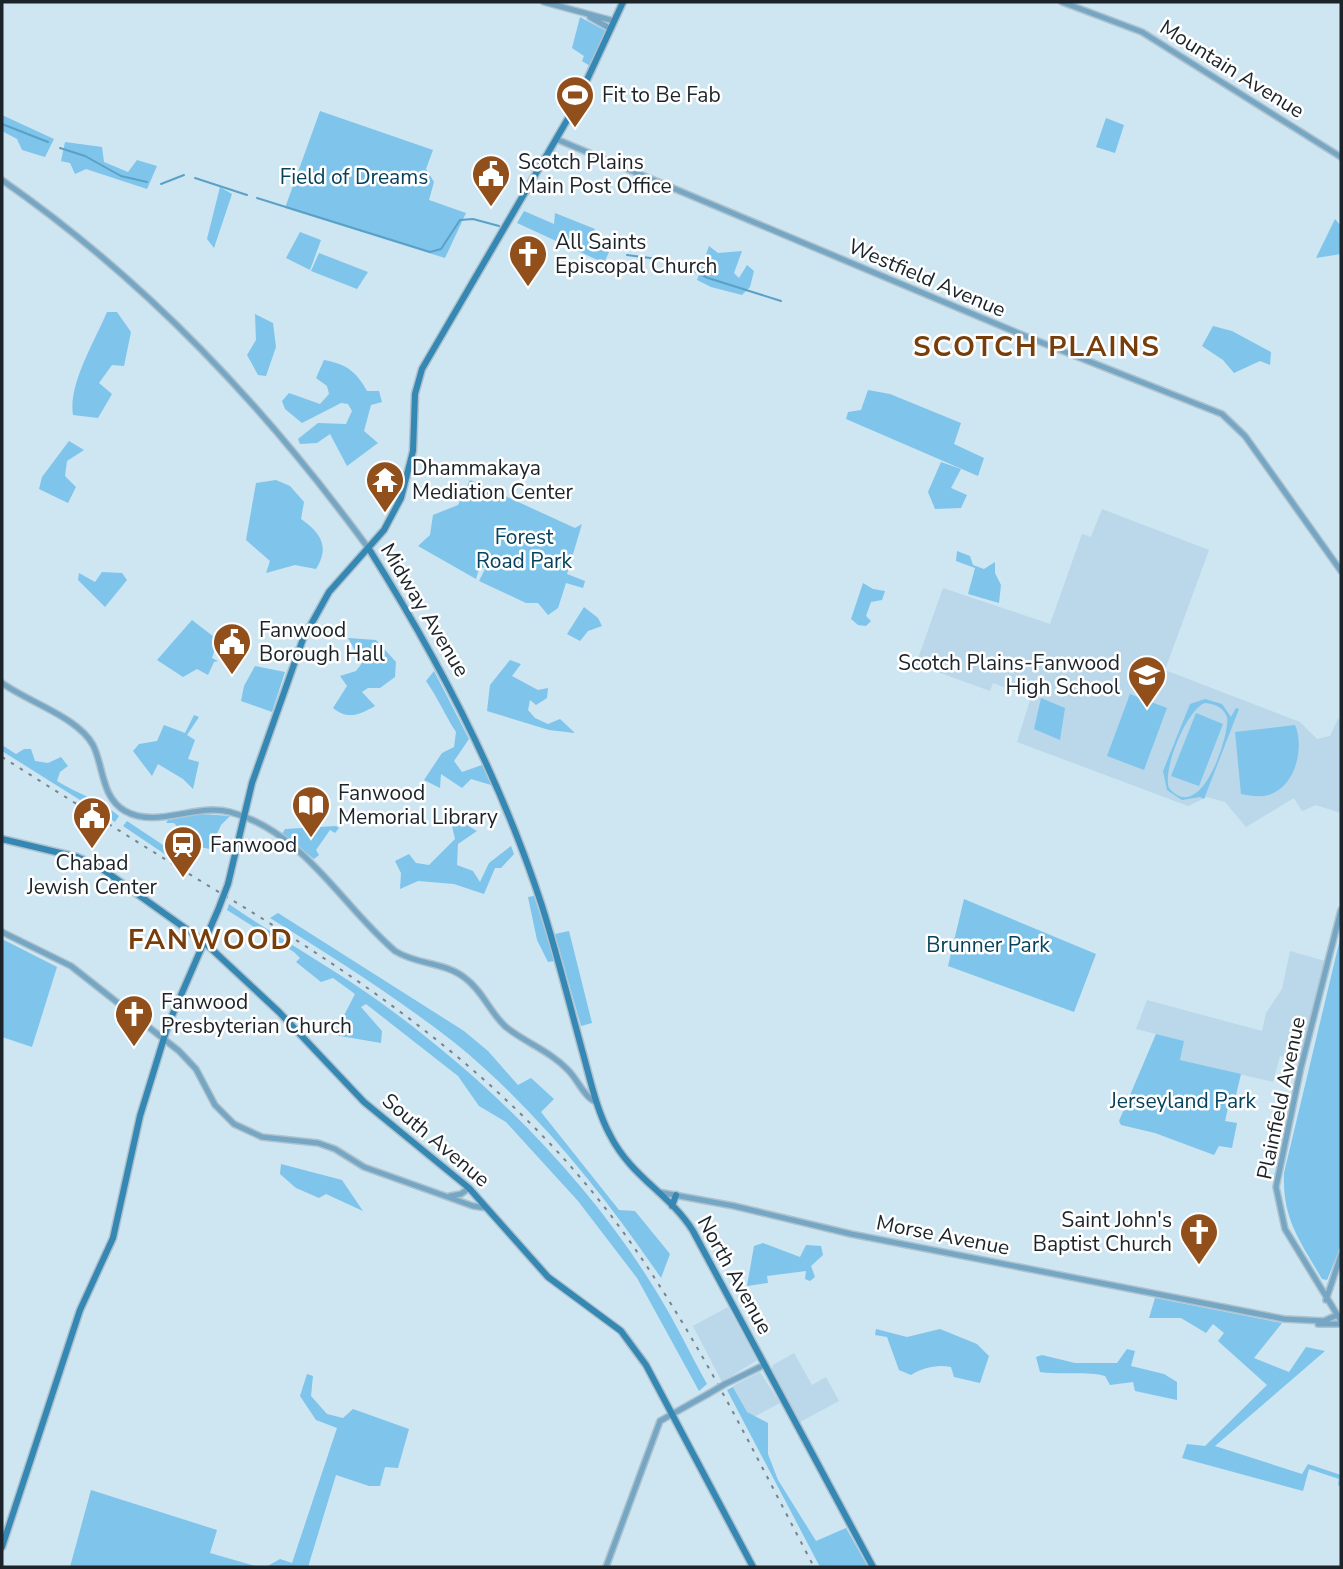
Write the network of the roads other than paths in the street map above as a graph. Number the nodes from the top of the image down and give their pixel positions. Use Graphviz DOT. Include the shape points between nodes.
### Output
graph roads {
  1 [pos="544,2"];
  2 [pos="623,2"];
  3 [pos="1062,2"];
  4 [pos="587,15"];
  5 [pos="614,21"];
  6 [pos="611,29"];
  7 [pos="556,139"];
  8 [pos="1341,157"];
  9 [pos="2,180"];
  10 [pos="369,549"];
  11 [pos="1341,571"];
  12 [pos="2,682"];
  13 [pos="244,816"];
  14 [pos="2,839"];
  15 [pos="1341,910"];
  16 [pos="2,932"];
  17 [pos="203,941"];
  18 [pos="164,1039"];
  19 [pos="596,1102"];
  20 [pos="469,1188"];
  21 [pos="655,1191"];
  22 [pos="676,1195"];
  23 [pos="447,1196"];
  24 [pos="672,1206"];
  25 [pos="487,1208"];
  26 [pos="1341,1255"];
  27 [pos="1326,1300"];
  28 [pos="1337,1315"];
  29 [pos="1308,1321"];
  30 [pos="1341,1323"];
  31 [pos="764,1365"];
  32 [pos="672,1413"];
  33 [pos="2,1546"];
  34 [pos="606,1567"];
  35 [pos="753,1567"];
  36 [pos="873,1567"];
  1 -- 4 [label="street"];
  2 -- 5 [label="main road"];
  3 -- 8 [label="street, Mountain Avenue" via="1142,32"];
  4 -- 5 [label="street"];
  4 -- 6 [label="street"];
  5 -- 6 [label="main road"];
  6 -- 7 [label="main road"];
  7 -- 10 [label="main road" via="418,378 413,451 403,490 392,517"];
  7 -- 11 [label="street, Westfield Avenue" via="1026,337 1216,410 1240,429"];
  9 -- 10 [label="street, Midway Avenue" via="98,253 198,344 271,423"];
  10 -- 13 [label="main road" via="335,584 303,639"];
  10 -- 19 [label="main road, Midway Avenue" via="439,665 509,816 554,946"];
  12 -- 13 [label="street, North Avenue" via="21,697 63,717 86,736 108,792 126,811 159,817 211,809"];
  13 -- 17 [label="main road, bridge" via="228,884"];
  13 -- 19 [label="street, North Avenue" via="272,831 315,866 395,951 451,970 471,982 504,1025 553,1057"];
  14 -- 17 [label="main road, South Avenue" via="98,866"];
  15 -- 27 [label="street, Plainfield Avenue" via="1277,1177 1278,1207 1285,1229"];
  16 -- 18 [label="street" via="71,966"];
  17 -- 18 [label="main road"];
  17 -- 20 [label="main road, South Avenue" via="274,1006 364,1102"];
  18 -- 23 [label="street" via="196,1069 215,1105 233,1124 262,1137 326,1146 364,1167"];
  18 -- 33 [label="main road" via="140,1115 116,1230 80,1310"];
  19 -- 21 [label="main road, North Avenue" via="617,1150"];
  20 -- 23 [label="street"];
  20 -- 25 [label="main road, South Avenue"];
  21 -- 22 [label="street, Morse Avenue"];
  21 -- 24 [label="main road, North Avenue"];
  22 -- 24 [label="main road"];
  22 -- 29 [label="street, Morse Avenue" via="851,1234"];
  23 -- 25 [label="street"];
  24 -- 31 [label="main road, North Avenue" via="692,1231"];
  25 -- 32 [label="main road, South Avenue" via="548,1277 630,1341"];
  26 -- 27 [label="street"];
  27 -- 28 [label="street, Plainfield Avenue"];
  28 -- 29 [label="street, Morse Avenue" via="1328,1321"];
  28 -- 30 [label="street, Plainfield Avenue"];
  29 -- 30 [label="street, Morse Avenue"];
  31 -- 32 [label="street, bridge"];
  31 -- 36 [label="main road, North Avenue"];
  32 -- 34 [label="street" via="660,1421"];
  32 -- 35 [label="main road, South Avenue"];
}
